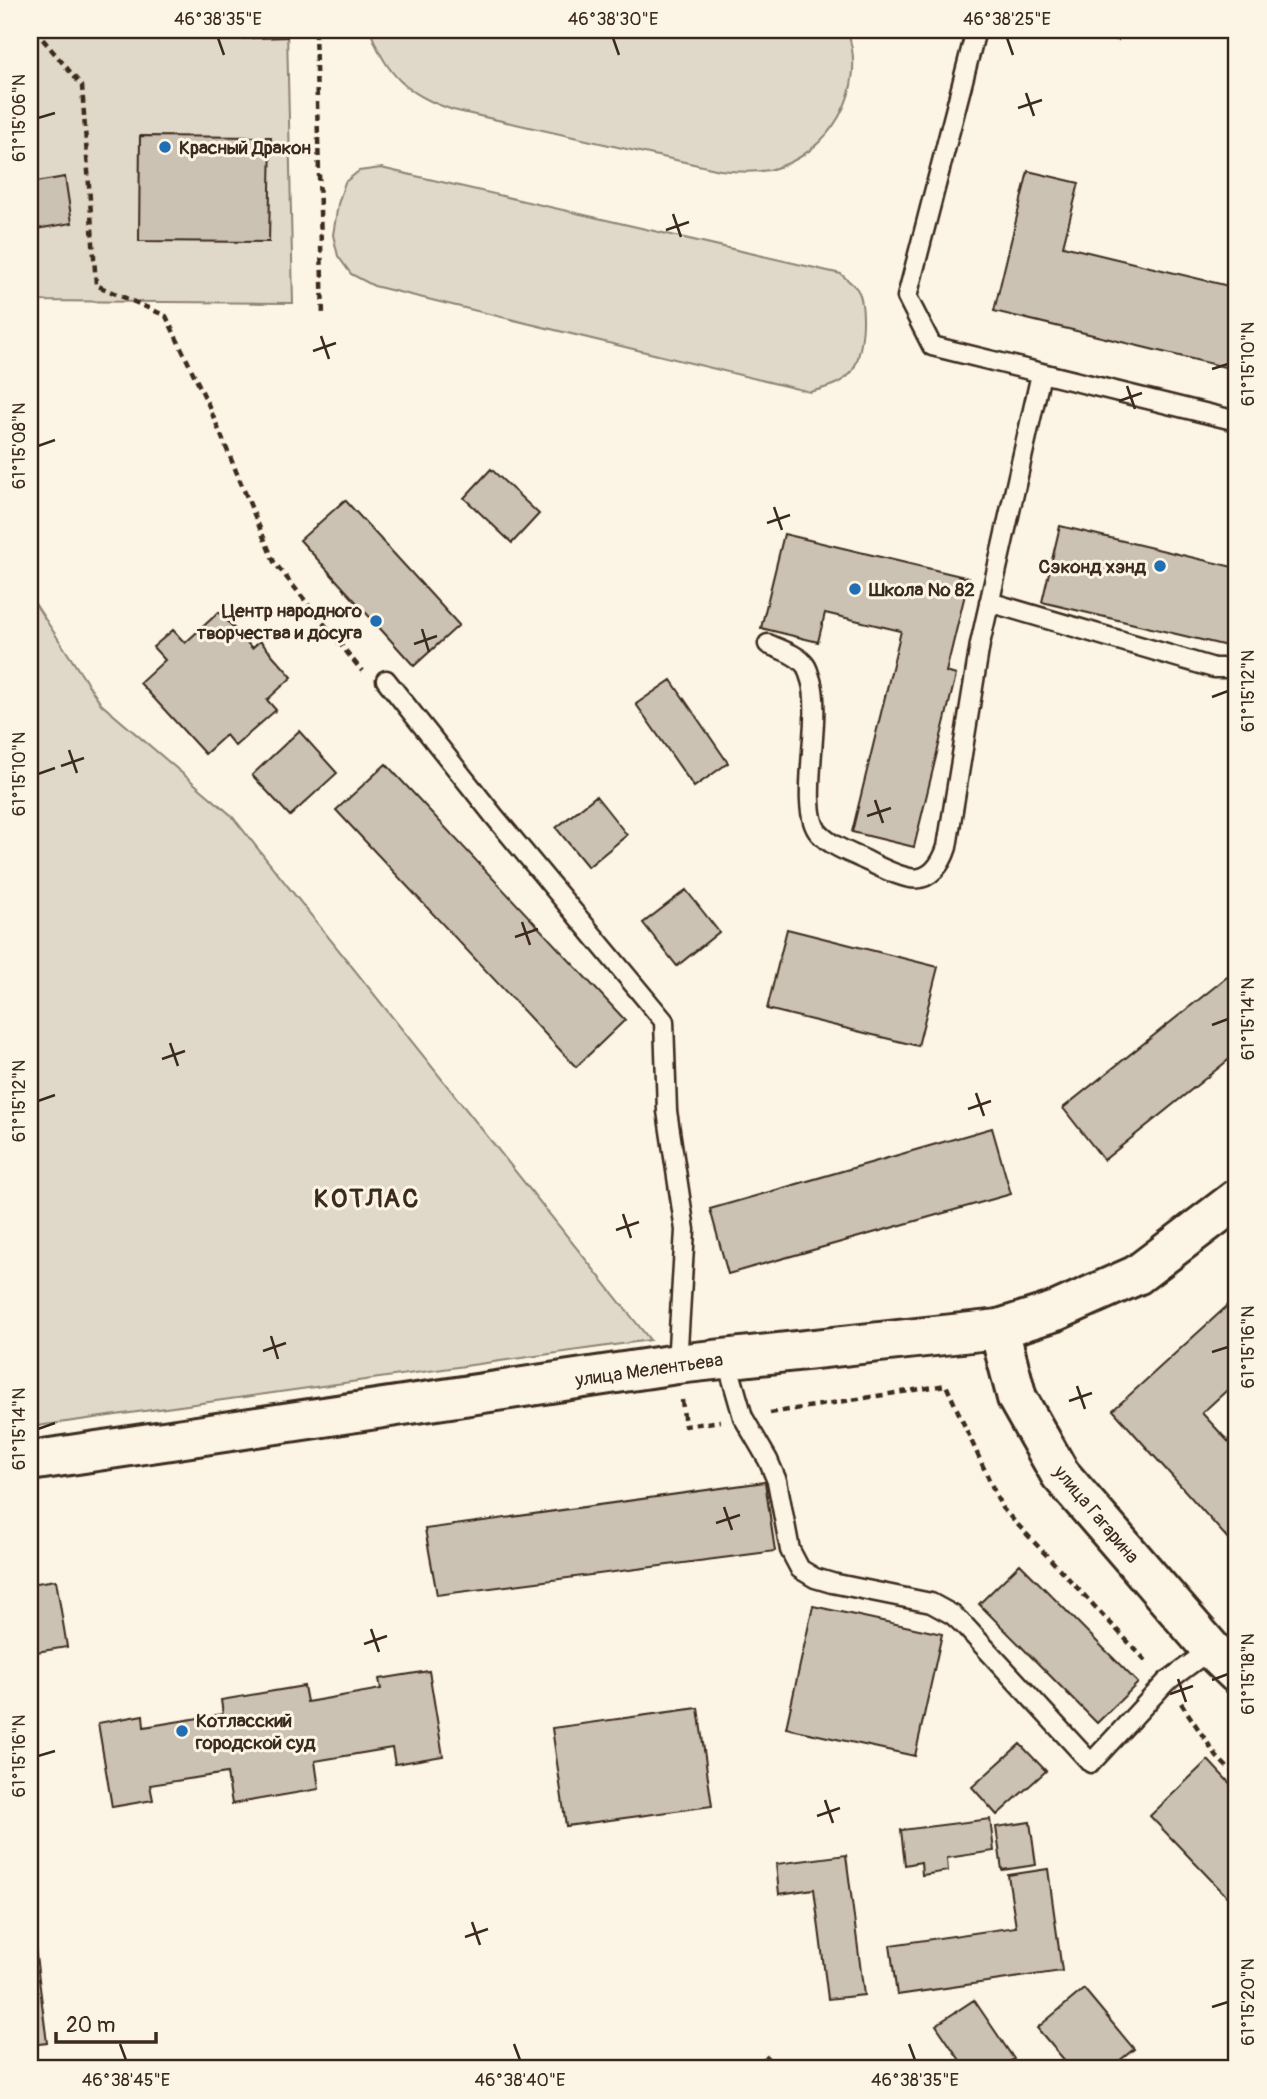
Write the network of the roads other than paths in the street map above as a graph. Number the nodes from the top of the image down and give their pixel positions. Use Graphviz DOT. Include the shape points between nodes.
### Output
graph roads {
  1 [pos="976,30"];
  2 [pos="1041,374"];
  3 [pos="1237,421"];
  4 [pos="989,602"];
  5 [pos="768,644"];
  6 [pos="1237,668"];
  7 [pos="378,680"];
  8 [pos="1237,1199"];
  9 [pos="999,1329"];
  10 [pos="726,1358"];
  11 [pos="677,1364"];
  12 [pos="30,1461"];
  13 [pos="1228,1659"];
  1 -- 2 [label="lane" via="907,297 932,346"];
  2 -- 3 [label="lane"];
  2 -- 4 [label="lane"];
  4 -- 5 [label="lane" via="947,847 942,863 914,879 833,845 817,832 810,787 813,688 806,665"];
  4 -- 6 [label="lane" via="1214,668"];
  7 -- 11 [label="lane" via="664,1021 667,1111 685,1230"];
  8 -- 9 [label="street, улица Мелентьева" via="1137,1275 1056,1311"];
  9 -- 10 [label="street, улица Мелентьева"];
  9 -- 13 [label="street, улица Гагарина" via="1017,1398 1060,1474"];
  10 -- 11 [label="street, улица Мелентьева"];
  10 -- 13 [label="lane" via="743,1418 777,1481 790,1550 800,1569 832,1583 931,1603 953,1615 1091,1763 1166,1682"];
  11 -- 12 [label="street, улица Мелентьева"];
}
